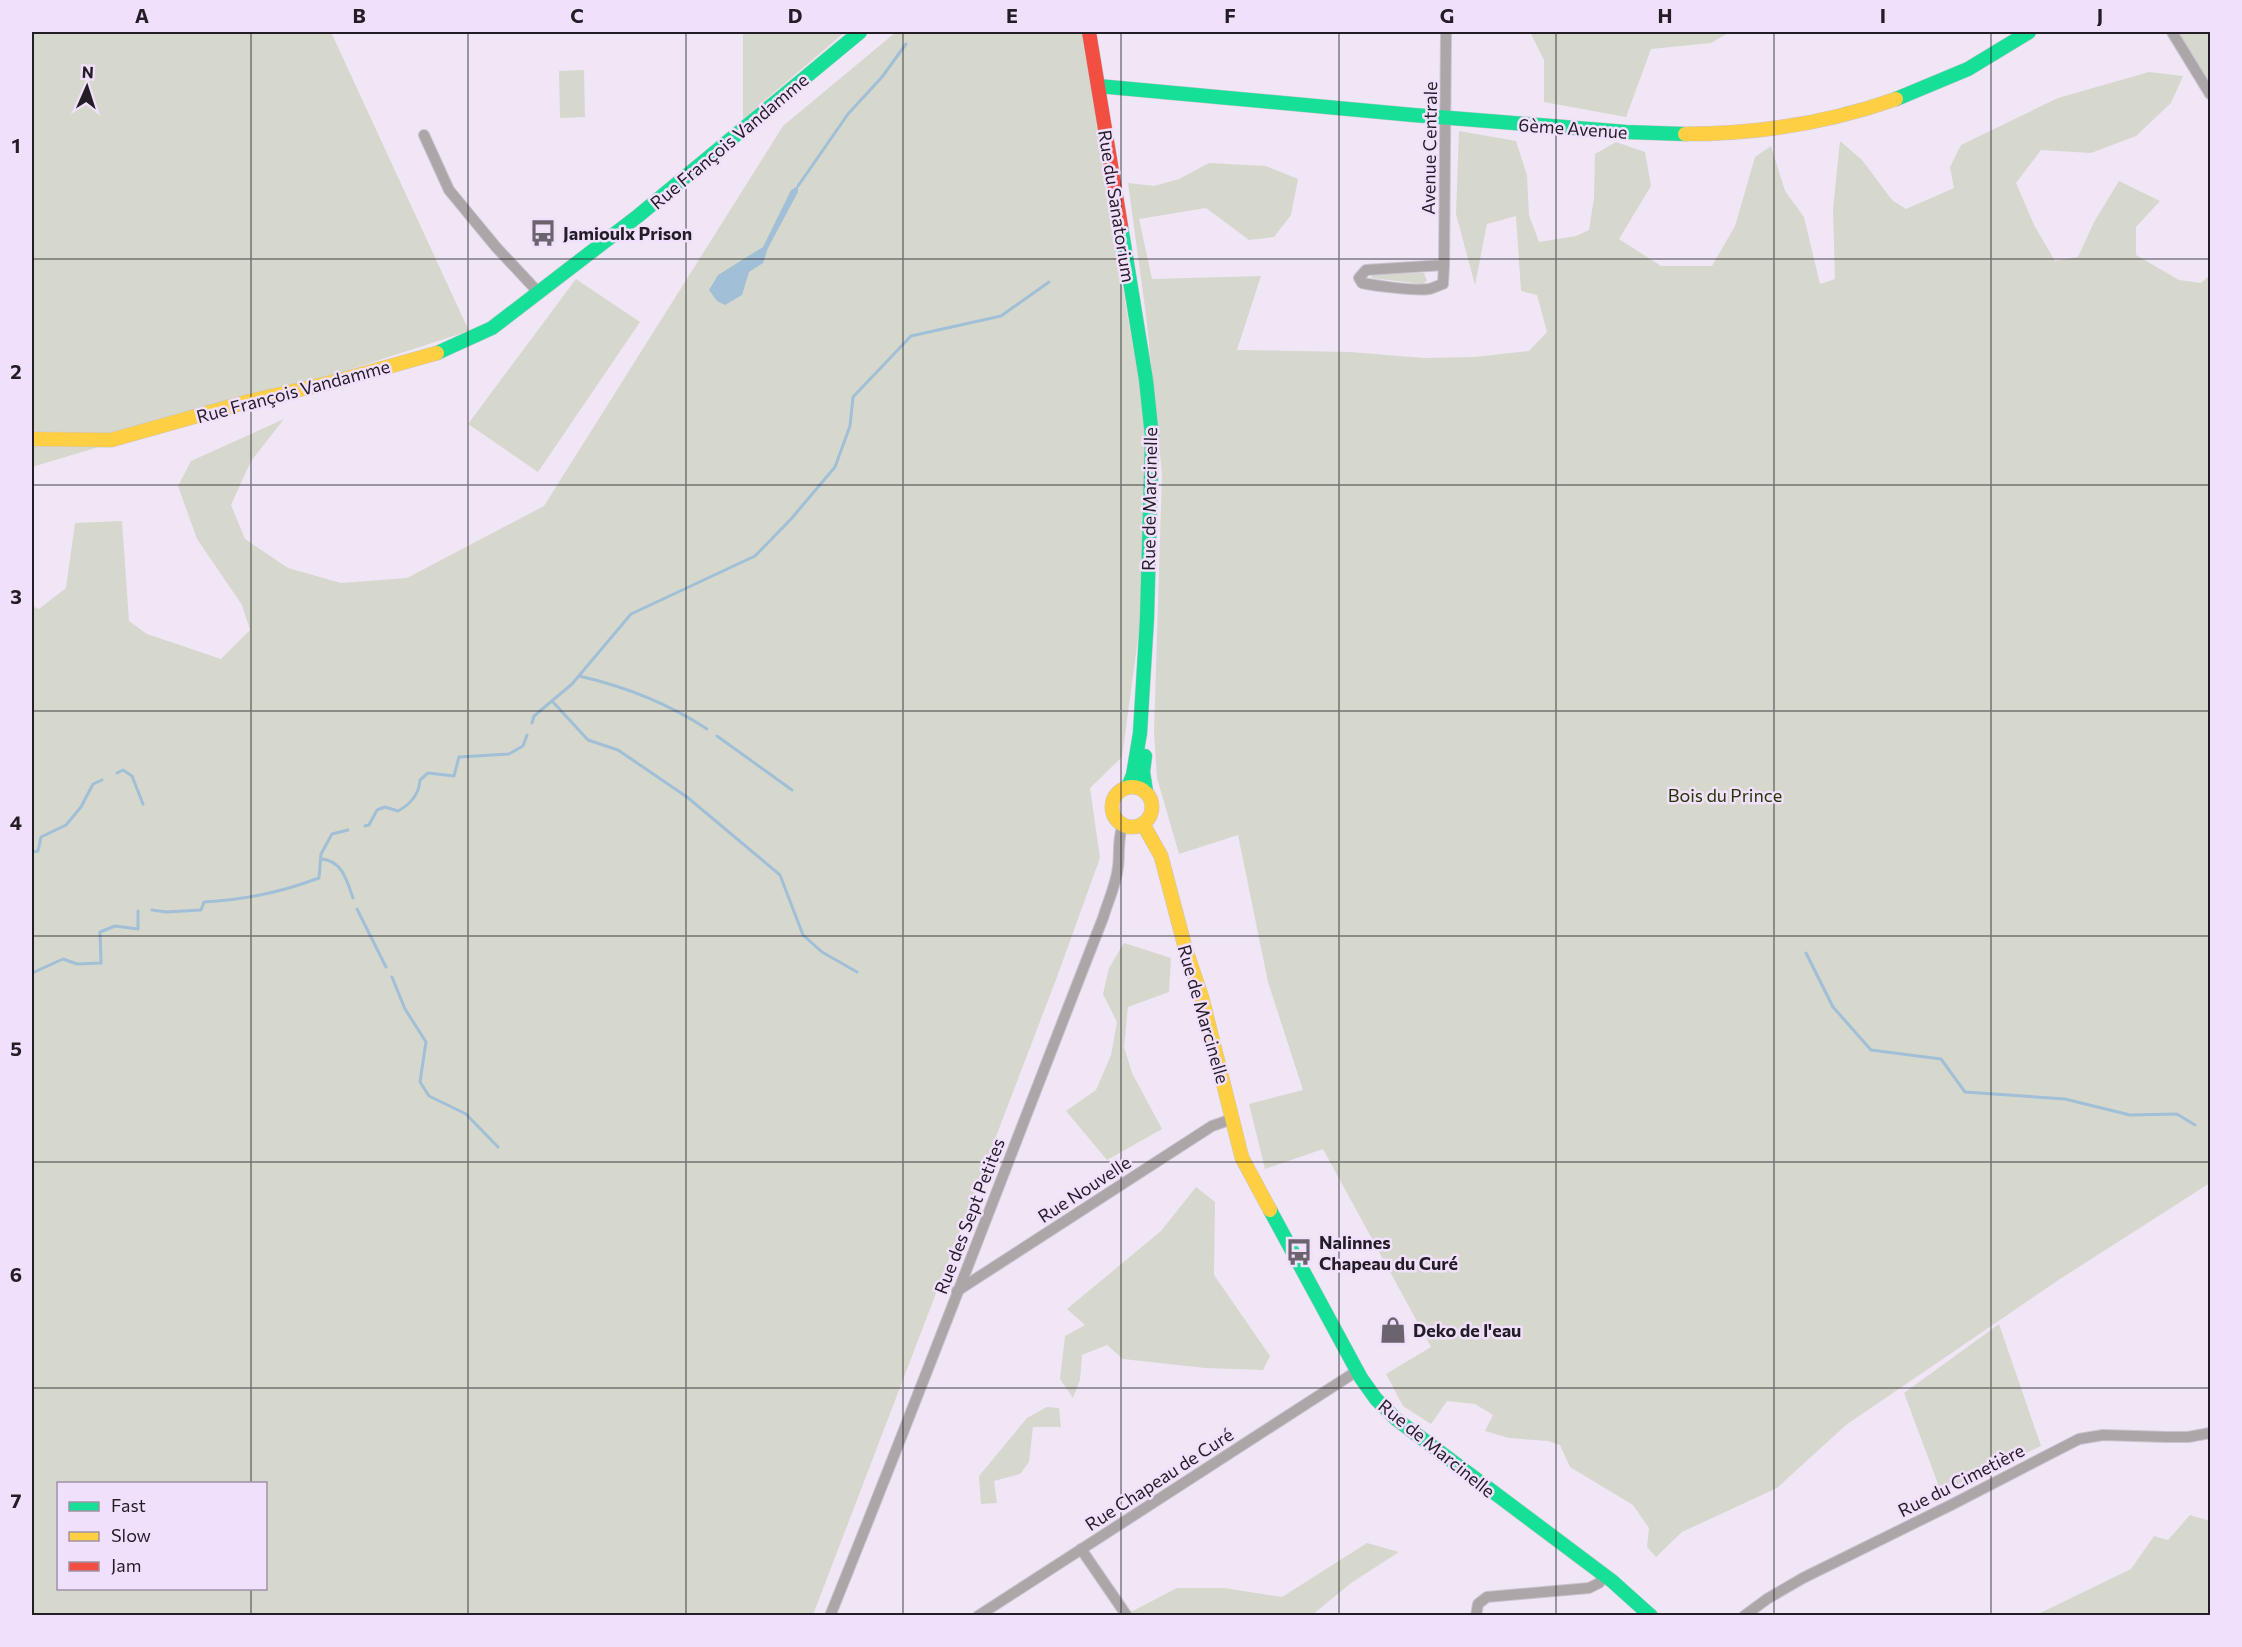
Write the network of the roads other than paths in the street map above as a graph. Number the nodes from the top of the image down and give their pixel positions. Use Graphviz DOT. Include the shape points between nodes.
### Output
graph roads {
  1 [pos="860,32"];
  2 [pos="1089,32"];
  3 [pos="1446,32"];
  4 [pos="2029,32"];
  5 [pos="2172,32"];
  6 [pos="1098,86"];
  7 [pos="2211,94"];
  8 [pos="1447,118"];
  9 [pos="424,135"];
  10 [pos="1444,265"];
  11 [pos="539,293"];
  12 [pos="1146,380"];
  13 [pos="32,439"];
  14 [pos="1147,618"];
  15 [pos="1128,787"];
  16 [pos="1146,791"];
  17 [pos="1143,824"];
  18 [pos="1123,825"];
  19 [pos="1232,1119"];
  20 [pos="957,1290"];
  21 [pos="1357,1371"];
  22 [pos="2211,1433"];
  23 [pos="1081,1549"];
  24 [pos="1604,1576"];
  25 [pos="830,1616"];
  26 [pos="978,1616"];
  27 [pos="1127,1616"];
  28 [pos="1476,1616"];
  29 [pos="1651,1616"];
  30 [pos="1744,1616"];
  1 -- 11 [label="street, Rue François Vandamme"];
  2 -- 6 [label="street, Rue du Sanatorium"];
  3 -- 8 [label="street, Avenue Centrale"];
  4 -- 8 [label="street, 6ème Avenue" via="1966,69 1916,91 1805,124 1738,134 1697,135"];
  5 -- 7 [label="street"];
  6 -- 8 [label="street, 6ème Avenue"];
  6 -- 12 [label="street, Rue du Sanatorium"];
  8 -- 10 [label="street, Avenue Centrale"];
  9 -- 11 [label="street" via="448,190"];
  10 -- 10 [label="street, Avenue Centrale" via="1366,270 1359,278 1372,285 1430,289 1443,284"];
  11 -- 13 [label="street, Rue François Vandamme" via="492,328 444,351 111,440"];
  12 -- 14 [label="street, Rue de Marcinelle" via="1152,437"];
  14 -- 15 [label="street, Rue de Marcinelle" via="1138,748 1135,772"];
  14 -- 16 [label="street, Rue de Marcinelle" via="1150,640 1143,772"];
  15 -- 16 [label="street"];
  15 -- 18 [label="street, Rue de Marcinelle" via="1117,793 1112,805 1115,818"];
  16 -- 17 [label="street, Rue de Marcinelle" via="1153,808"];
  17 -- 18 [label="street"];
  17 -- 19 [label="street, Rue de Marcinelle" via="1161,856"];
  18 -- 20 [label="street, Rue des Sept Petites" via="1116,881"];
  19 -- 20 [label="street, Rue Nouvelle" via="1212,1126"];
  19 -- 21 [label="street, Rue de Marcinelle" via="1246,1166"];
  20 -- 25 [label="street, Rue des Sept Petites" via="910,1419"];
  21 -- 23 [label="street, Rue Chapeau de Curé"];
  21 -- 24 [label="street, Rue de Marcinelle" via="1396,1419"];
  22 -- 30 [label="street, Rue du Cimetière" via="2188,1437 2079,1438 1803,1578"];
  23 -- 26 [label="street, Rue Chapeau de Curé"];
  23 -- 27 [label="street"];
  24 -- 28 [label="street" via="1590,1588 1487,1597 1478,1604"];
  24 -- 29 [label="street, Rue de Marcinelle"];
}
